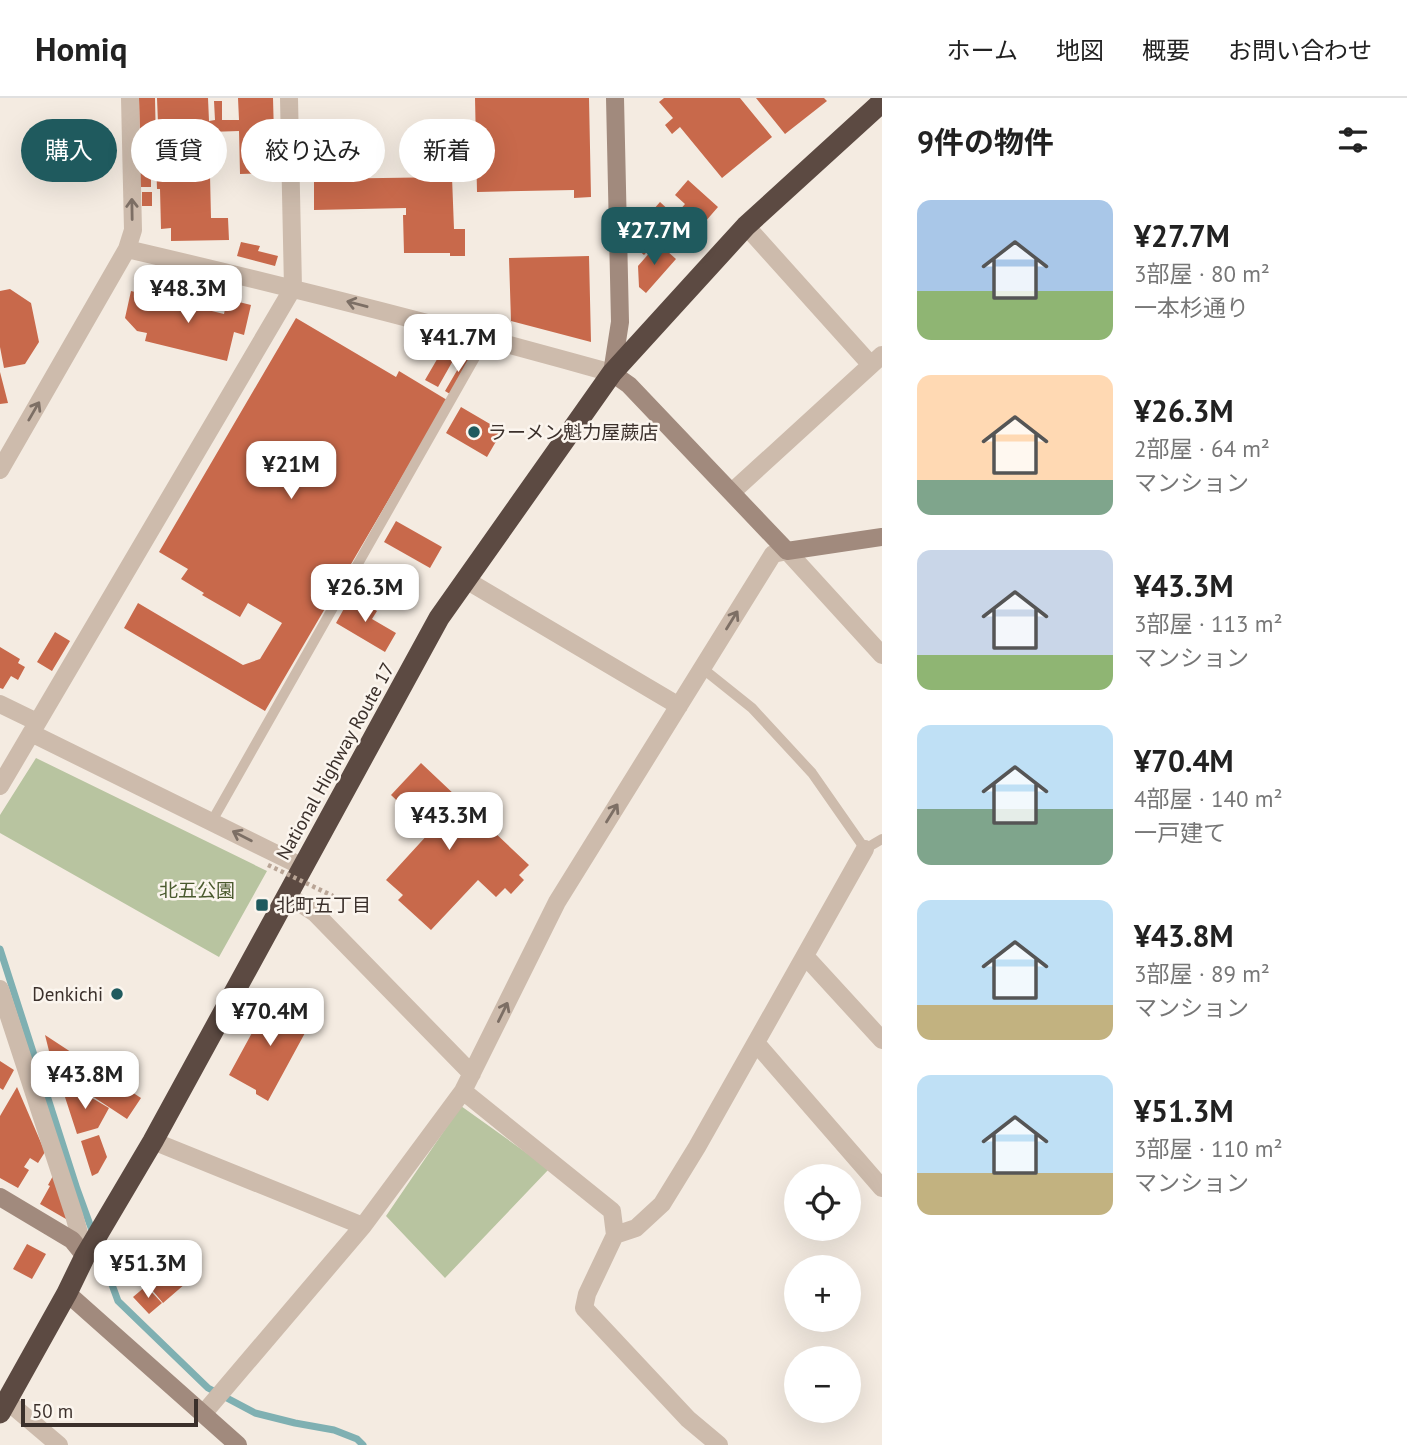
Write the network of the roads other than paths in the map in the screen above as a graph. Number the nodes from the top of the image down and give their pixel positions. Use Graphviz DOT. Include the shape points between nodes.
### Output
graph roads {
  1 [pos="130,98"];
  2 [pos="289,98"];
  3 [pos="617,100"];
  4 [pos="882,102"];
  5 [pos="746,226"];
  6 [pos="127,249"];
  7 [pos="293,288"];
  8 [pos="486,338"];
  9 [pos="877,360"];
  10 [pos="612,373"];
  11 [pos="0,470"];
  12 [pos="732,492"];
  13 [pos="882,537"];
  14 [pos="780,552"];
  15 [pos="466,580"];
  16 [pos="882,654"];
  17 [pos="702,668"];
  18 [pos="0,704"];
  19 [pos="679,706"];
  20 [pos="34,728"];
  21 [pos="0,786"];
  22 [pos="212,821"];
  23 [pos="882,839"];
  24 [pos="865,849"];
  25 [pos="303,867"];
  26 [pos="288,895"];
  27 [pos="804,956"];
  28 [pos="0,989"];
  29 [pos="0,1031"];
  30 [pos="17,1040"];
  31 [pos="882,1040"];
  32 [pos="756,1043"];
  33 [pos="472,1074"];
  34 [pos="463,1091"];
  35 [pos="153,1141"];
  36 [pos="882,1188"];
  37 [pos="0,1197"];
  38 [pos="363,1226"];
  39 [pos="615,1235"];
  40 [pos="87,1253"];
  41 [pos="67,1293"];
  42 [pos="3,1407"];
  43 [pos="208,1409"];
  44 [pos="59,1445"];
  45 [pos="238,1445"];
  46 [pos="719,1445"];
  6 -- 1 [label="street, one-way" via="133,230"];
  2 -- 7 [label="street"];
  3 -- 10 [label="street" via="620,322"];
  4 -- 5 [label="highway, National Highway Route 17"];
  5 -- 9 [label="street"];
  5 -- 10 [label="highway, National Highway Route 17"];
  6 -- 7 [label="street"];
  11 -- 6 [label="street, one-way"];
  8 -- 7 [label="street, one-way"];
  7 -- 20 [label="street"];
  8 -- 10 [label="street"];
  8 -- 22 [label="lane"];
  9 -- 12 [label="street"];
  10 -- 12 [label="street"];
  10 -- 15 [label="highway, National Highway Route 17"];
  12 -- 14 [label="street"];
  13 -- 14 [label="street"];
  14 -- 16 [label="street"];
  17 -- 14 [label="street, one-way"];
  15 -- 19 [label="street"];
  15 -- 25 [label="highway, National Highway Route 17" via="439,618"];
  17 -- 19 [label="street"];
  17 -- 24 [label="lane" via="752,708 811,773"];
  18 -- 20 [label="street"];
  33 -- 19 [label="street, one-way" via="557,902"];
  20 -- 21 [label="street"];
  20 -- 22 [label="street"];
  25 -- 22 [label="street, one-way"];
  23 -- 24 [label="lane"];
  24 -- 27 [label="street"];
  25 -- 26 [label="highway, National Highway Route 17"];
  26 -- 33 [label="street" via="315,912"];
  26 -- 35 [label="highway, National Highway Route 17"];
  27 -- 31 [label="street"];
  27 -- 32 [label="street"];
  28 -- 30 [label="street"];
  29 -- 30 [label="street"];
  30 -- 40 [label="street"];
  32 -- 36 [label="street"];
  32 -- 39 [label="street" via="662,1204 636,1228"];
  33 -- 34 [label="street"];
  34 -- 38 [label="street"];
  34 -- 39 [label="street" via="612,1211"];
  35 -- 38 [label="street"];
  35 -- 40 [label="highway, National Highway Route 17"];
  37 -- 40 [label="street"];
  38 -- 43 [label="street"];
  39 -- 46 [label="street" via="584,1308 688,1419"];
  40 -- 41 [label="highway, National Highway Route 17"];
  41 -- 42 [label="highway, National Highway Route 17"];
  41 -- 43 [label="street"];
  42 -- 44 [label="street"];
  43 -- 45 [label="street"];
}
